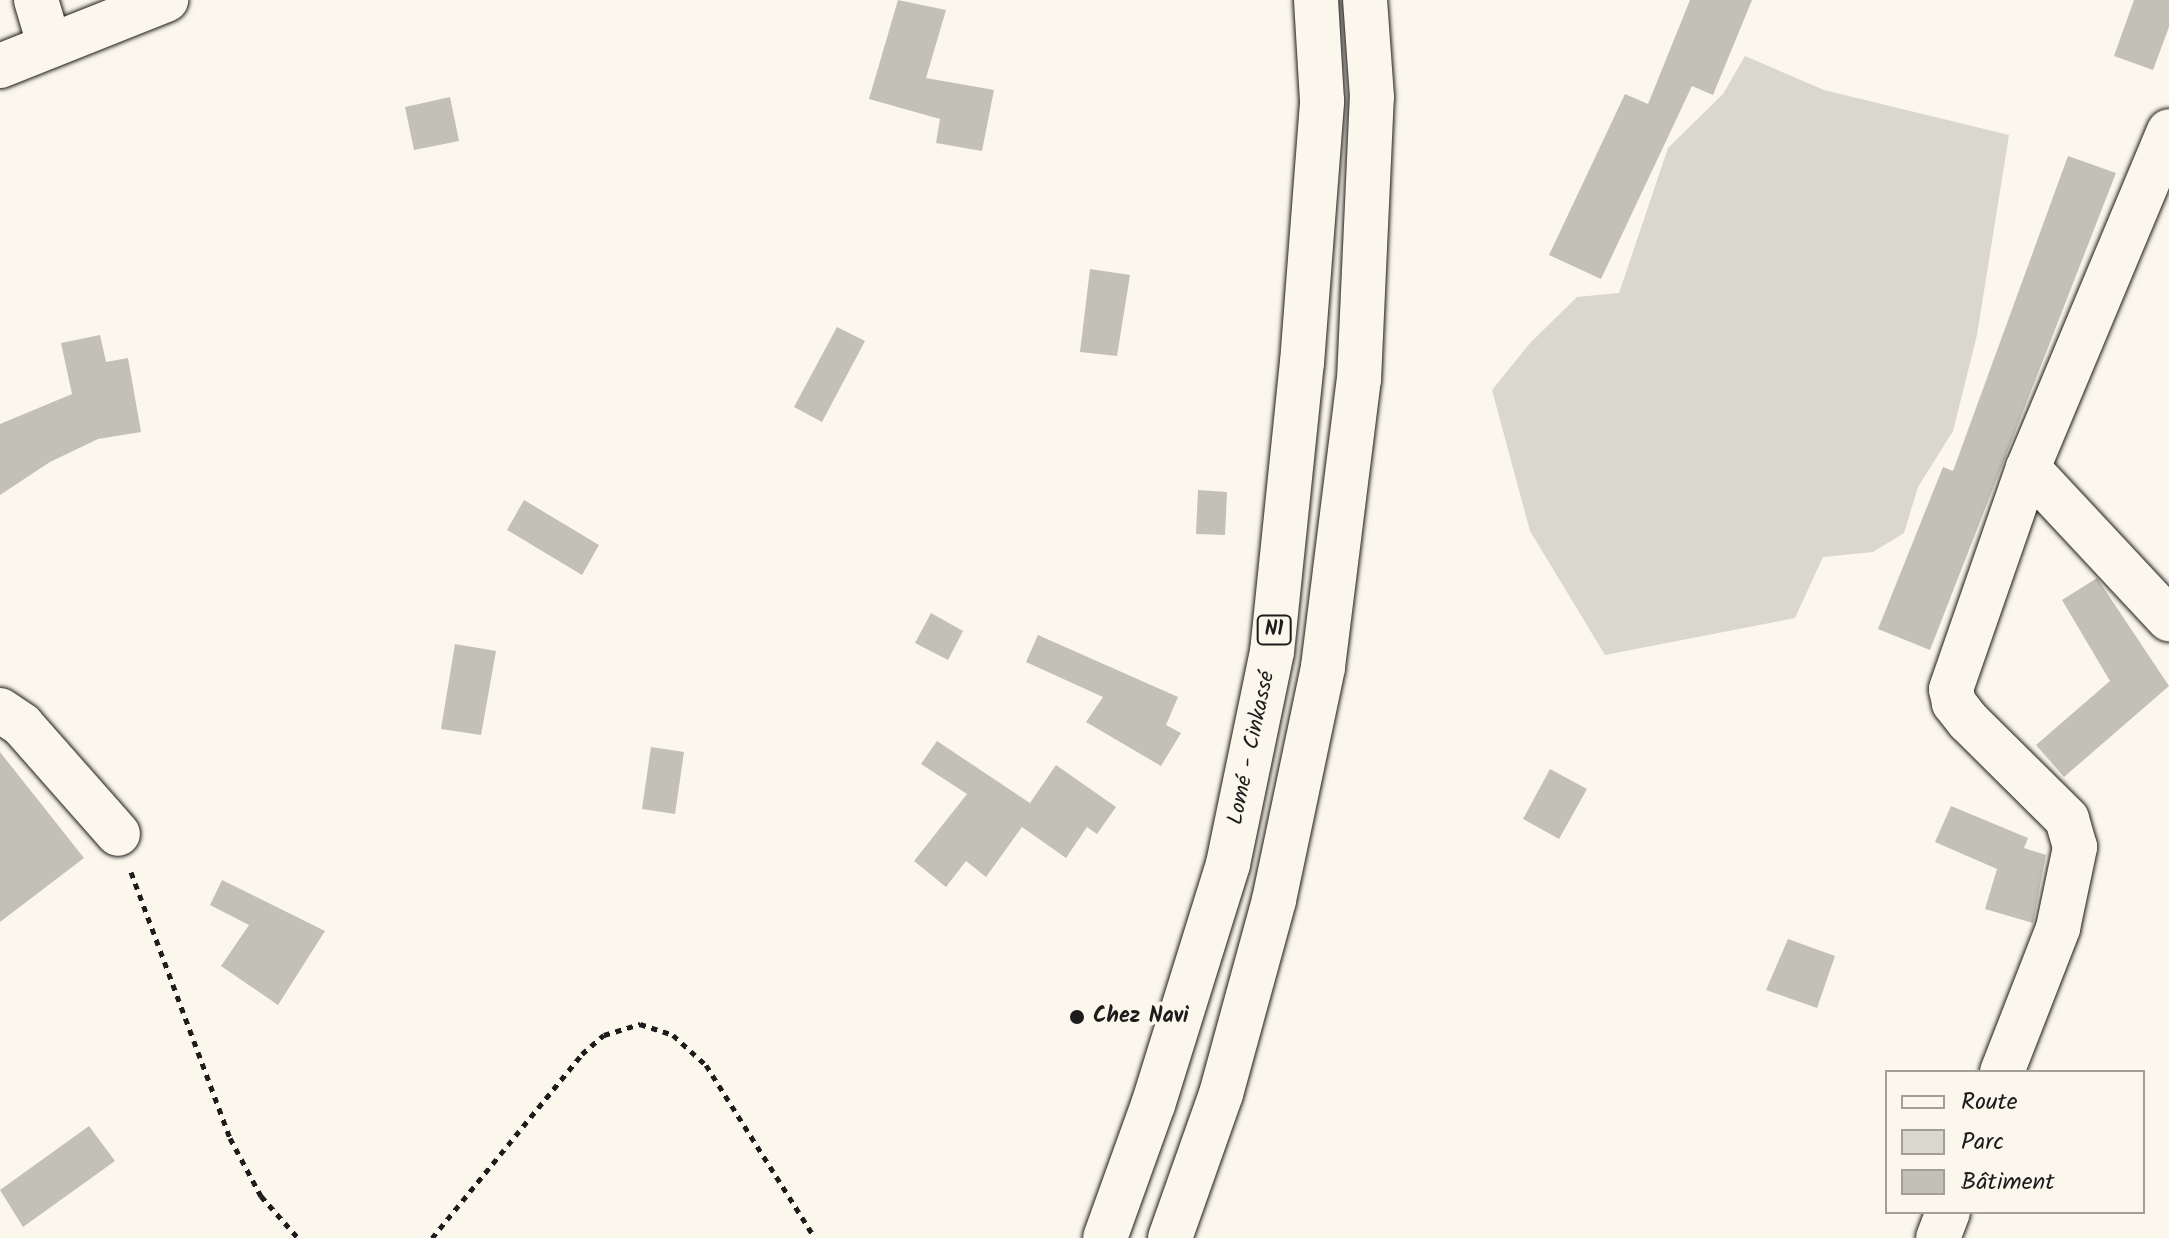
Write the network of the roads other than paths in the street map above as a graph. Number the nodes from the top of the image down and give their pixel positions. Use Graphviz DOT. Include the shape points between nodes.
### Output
graph roads {
  1 [pos="36,0"];
  2 [pos="166,0"];
  3 [pos="1316,0"];
  4 [pos="1365,0"];
  5 [pos="49,44"];
  6 [pos="0,66"];
  7 [pos="2169,131"];
  8 [pos="2028,468"];
  9 [pos="2169,619"];
  10 [pos="0,710"];
  11 [pos="118,834"];
  12 [pos="2003,1070"];
  13 [pos="1947,1214"];
  14 [pos="1105,1238"];
  15 [pos="1170,1238"];
  16 [pos="1938,1238"];
  1 -- 5 [label="main road"];
  2 -- 5 [label="main road"];
  3 -- 14 [label="main road, Lomé - Cinkassé / N1" via="1321,117 1272,652 1228,864 1153,1105"];
  4 -- 15 [label="main road" via="1372,97 1359,380 1323,667 1266,930 1221,1094"];
  5 -- 6 [label="main road"];
  7 -- 8 [label="main road"];
  8 -- 9 [label="main road"];
  8 -- 12 [label="main road" via="1951,689 1968,721 2067,819 2075,847 2058,928"];
  10 -- 11 [label="main road" via="22,725"];
  13 -- 16 [label="main road"];
}
